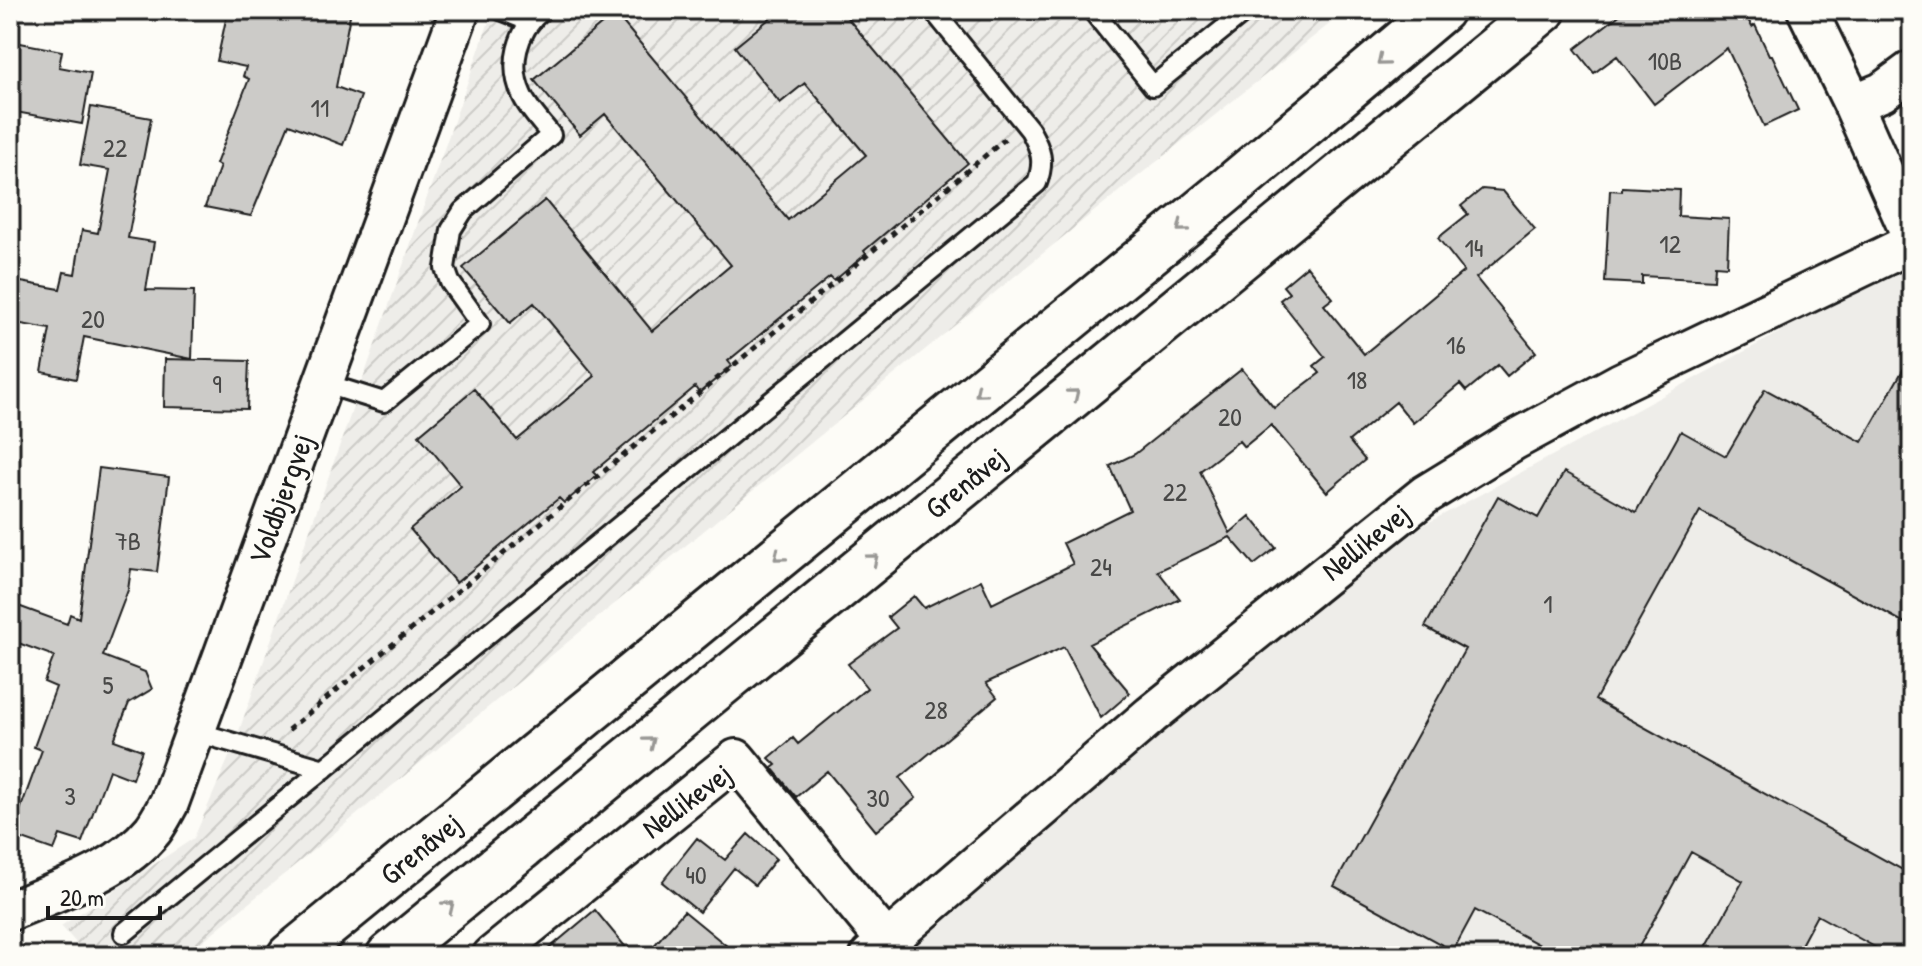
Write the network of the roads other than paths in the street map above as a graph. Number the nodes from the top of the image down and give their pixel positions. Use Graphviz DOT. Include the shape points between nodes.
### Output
graph roads {
  1 [pos="460,10"];
  2 [pos="501,10"];
  3 [pos="933,10"];
  4 [pos="1092,10"];
  5 [pos="1247,10"];
  6 [pos="1441,10"];
  7 [pos="1543,10"];
  8 [pos="1807,10"];
  9 [pos="535,16"];
  10 [pos="1912,70"];
  11 [pos="1853,104"];
  12 [pos="1912,240"];
  13 [pos="323,383"];
  14 [pos="196,732"];
  15 [pos="324,769"];
  16 [pos="10,911"];
  17 [pos="124,933"];
  18 [pos="879,949"];
  19 [pos="290,956"];
  20 [pos="389,956"];
  21 [pos="492,956"];
  1 -- 13 [label="street, Voldbjergvej"];
  2 -- 9 [label="lane"];
  3 -- 15 [label="lane" via="1041,150 1037,183"];
  4 -- 5 [label="lane" via="1153,86"];
  6 -- 19 [label="main road, Grenåvej, one-way"];
  20 -- 7 [label="main road, Grenåvej, one-way"];
  8 -- 11 [label="street, Nellikevej"];
  9 -- 13 [label="lane" via="519,40 517,81 522,98 551,135 463,211 446,251 450,282 480,324 384,402"];
  10 -- 11 [label="street" via="1882,92"];
  11 -- 12 [label="street, Nellikevej"];
  12 -- 18 [label="street, Nellikevej" via="1620,383 1425,495 1151,715"];
  13 -- 14 [label="street, Voldbjergvej"];
  14 -- 15 [label="lane"];
  14 -- 16 [label="street, Voldbjergvej" via="153,830 102,870"];
  15 -- 17 [label="lane"];
  18 -- 21 [label="street, Nellikevej" via="736,759"];
}
